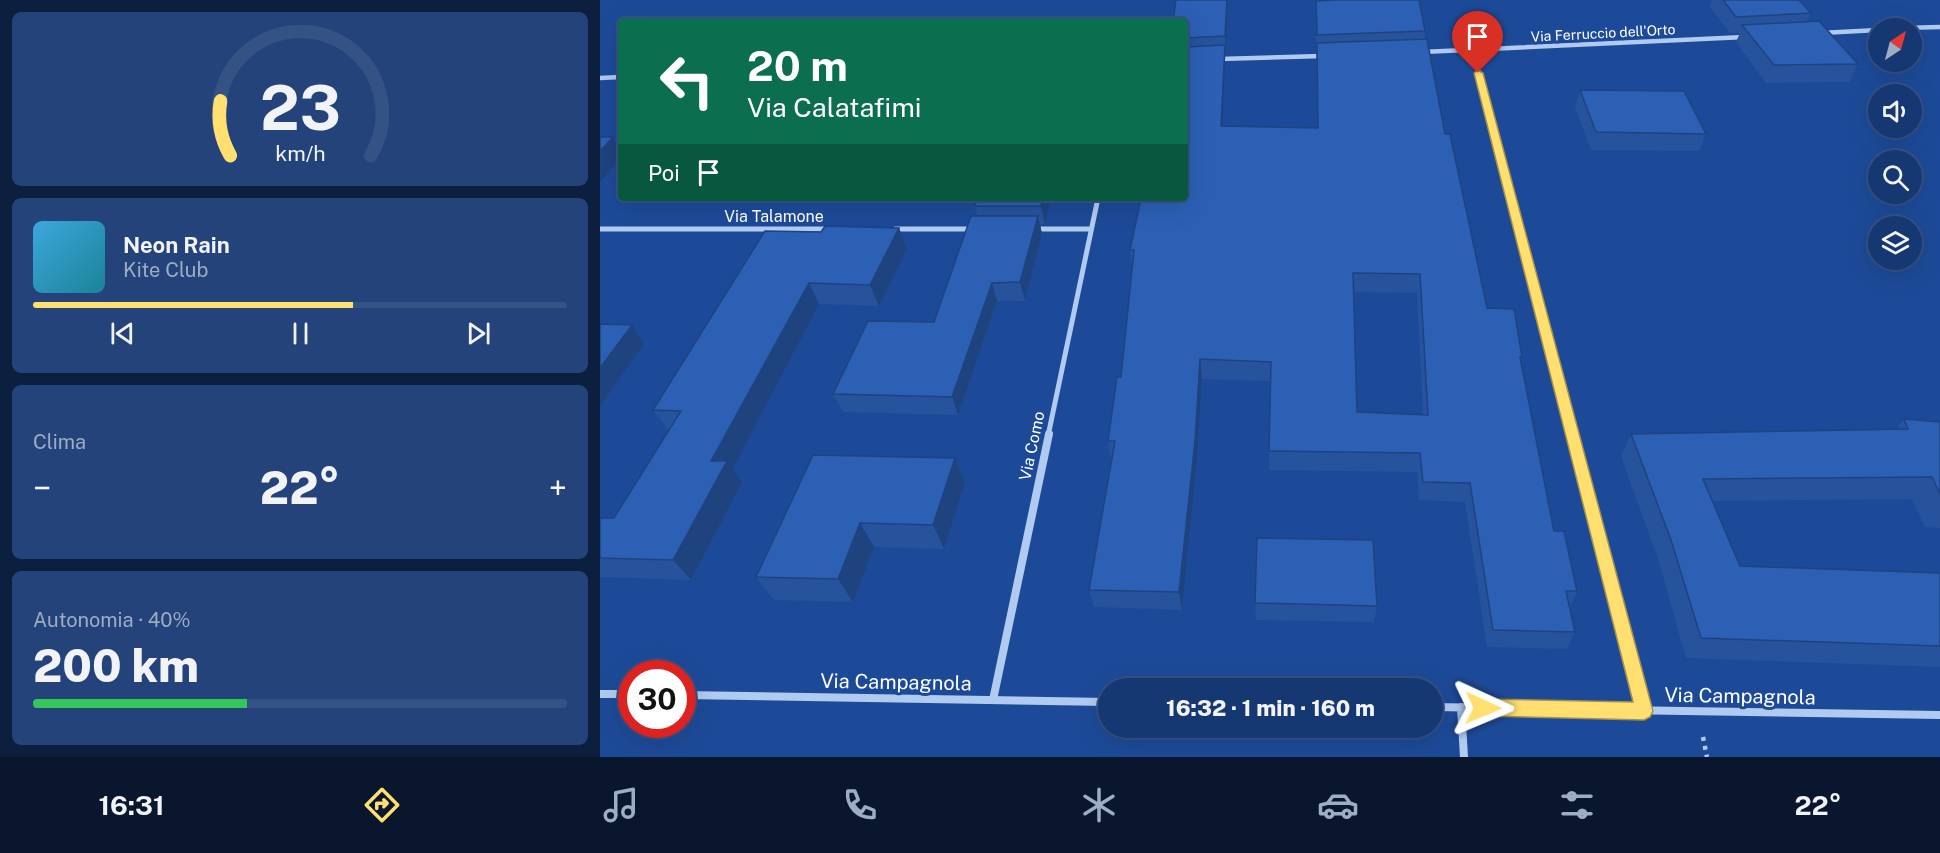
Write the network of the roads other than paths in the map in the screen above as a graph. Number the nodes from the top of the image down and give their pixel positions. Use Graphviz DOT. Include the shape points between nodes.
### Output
graph roads {
  1 [pos="1922,27"];
  2 [pos="1940,27"];
  3 [pos="1868,30"];
  4 [pos="1818,33"];
  5 [pos="1747,36"];
  6 [pos="1473,51"];
  7 [pos="1413,52"];
  8 [pos="1329,55"];
  9 [pos="1209,60"];
  10 [pos="618,77"];
  11 [pos="600,78"];
  12 [pos="1097,201"];
  13 [pos="600,229"];
  14 [pos="840,229"];
  15 [pos="888,229"];
  16 [pos="984,229"];
  17 [pos="1032,229"];
  18 [pos="1091,229"];
  19 [pos="600,694"];
  20 [pos="618,694"];
  21 [pos="696,695"];
  22 [pos="993,700"];
  23 [pos="1098,702"];
  24 [pos="1443,707"];
  25 [pos="1461,707"];
  26 [pos="1644,711"];
  27 [pos="1940,715"];
  28 [pos="1464,757"];
  1 -- 2 [label="street"];
  3 -- 4 [label="street"];
  5 -- 6 [label="street, Via Ferruccio dell'Orto"];
  6 -- 7 [label="street, Via Ferruccio dell'Orto"];
  6 -- 26 [label="street"];
  8 -- 9 [label="street"];
  10 -- 11 [label="street"];
  12 -- 18 [label="street, Via Como"];
  13 -- 14 [label="street, Via Talamone"];
  15 -- 16 [label="street"];
  17 -- 18 [label="street"];
  18 -- 22 [label="street, Via Como"];
  19 -- 20 [label="street"];
  21 -- 22 [label="street, Via Campagnola"];
  22 -- 23 [label="street, Via Campagnola"];
  24 -- 25 [label="street, Via Campagnola"];
  25 -- 26 [label="street, Via Campagnola"];
  25 -- 28 [label="street"];
  26 -- 27 [label="street, Via Campagnola"];
}
